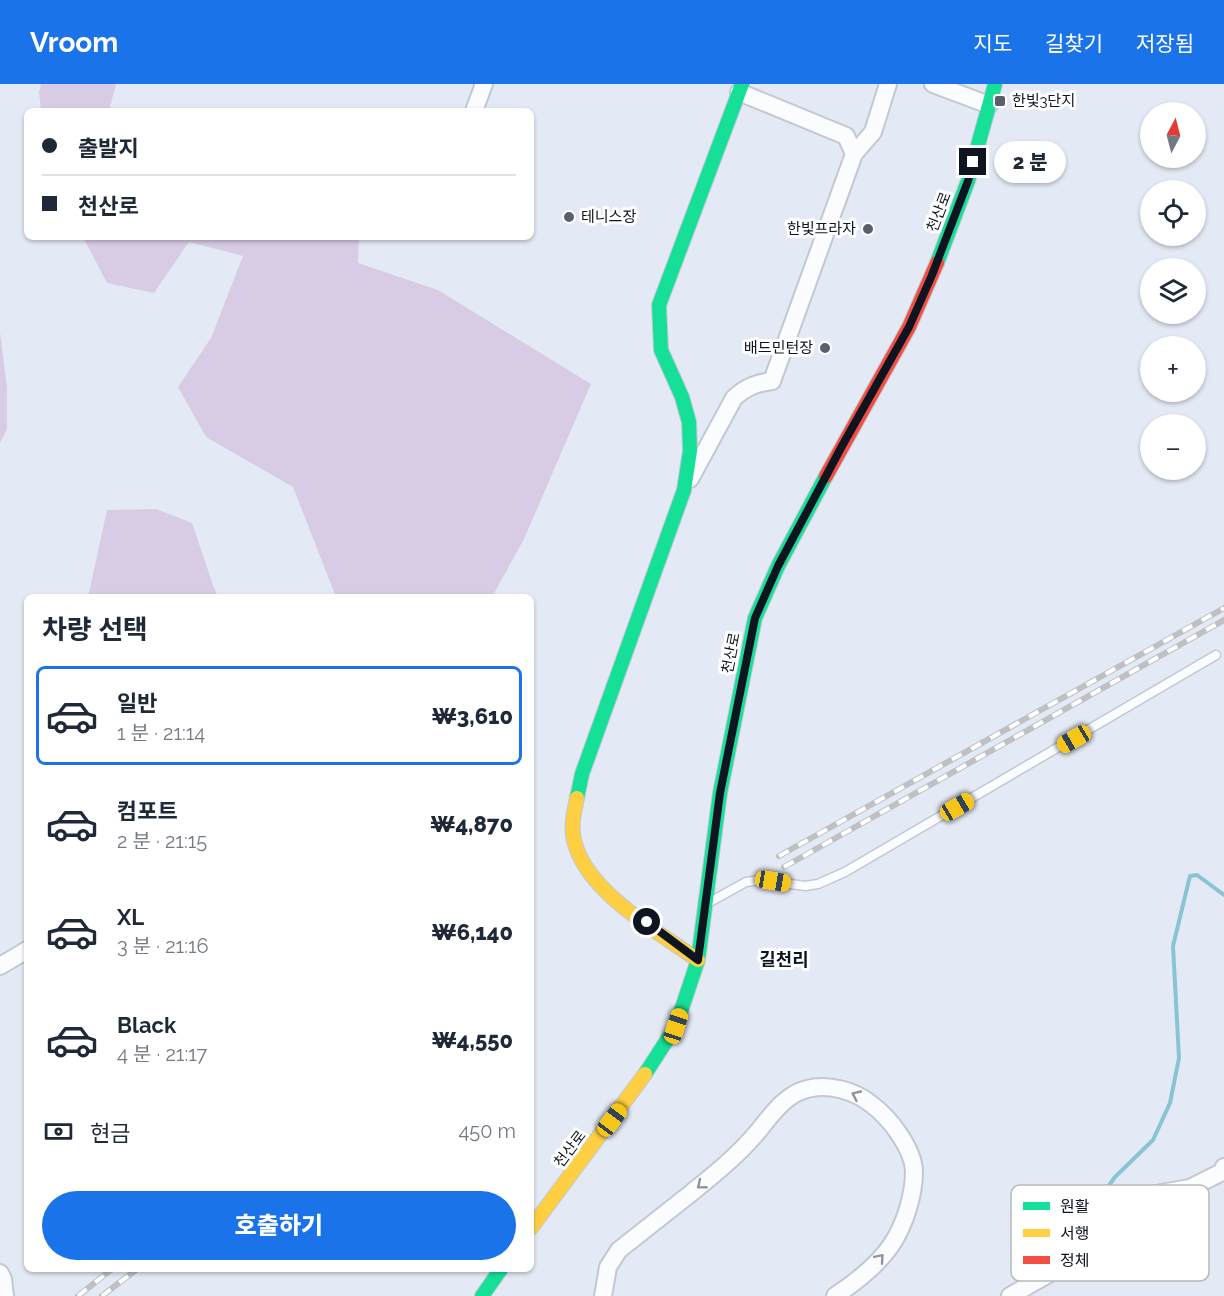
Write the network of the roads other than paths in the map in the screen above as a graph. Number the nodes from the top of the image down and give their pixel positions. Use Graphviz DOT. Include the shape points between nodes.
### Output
graph roads {
  1 [pos="484,84"];
  2 [pos="888,84"];
  3 [pos="933,84"];
  4 [pos="995,84"];
  5 [pos="740,88"];
  6 [pos="989,105"];
  7 [pos="475,108"];
  8 [pos="854,153"];
  9 [pos="684,490"];
  10 [pos="1216,655"];
  11 [pos="705,904"];
  12 [pos="24,952"];
  13 [pos="698,960"];
  14 [pos="0,966"];
  15 [pos="1224,1167"];
  16 [pos="1196,1185"];
  17 [pos="534,1224"];
  18 [pos="499,1272"];
  19 [pos="0,1273"];
  20 [pos="1036,1281"];
  21 [pos="5,1296"];
  22 [pos="482,1296"];
  23 [pos="603,1296"];
  24 [pos="836,1296"];
  25 [pos="1010,1296"];
  1 -- 7 [label="street"];
  2 -- 8 [label="street" via="873,132"];
  3 -- 6 [label="street"];
  4 -- 6 [label="street, 천산로"];
  5 -- 8 [label="street" via="846,136"];
  5 -- 9 [label="street" via="659,305 662,354 687,410 690,449"];
  6 -- 11 [label="street, 천산로" via="968,181 909,327 778,566 755,618 720,793"];
  8 -- 9 [label="street" via="772,381 756,383 734,398"];
  9 -- 13 [label="street" via="582,774 573,826 579,859 601,887"];
  10 -- 11 [label="lane" via="845,872 805,886 762,880 746,882"];
  11 -- 13 [label="street, 천산로"];
  12 -- 14 [label="street"];
  13 -- 17 [label="street, 천산로" via="676,1026 639,1084"];
  15 -- 16 [label="street" via="1222,1173"];
  18 -- 22 [label="street"];
  19 -- 21 [label="street"];
  20 -- 25 [label="street"];
  24 -- 23 [label="street, one-way" via="873,1267 892,1245 911,1198 914,1169 904,1140 884,1113 846,1090 826,1087 807,1089 786,1099 746,1146 619,1251 608,1267"];
}
